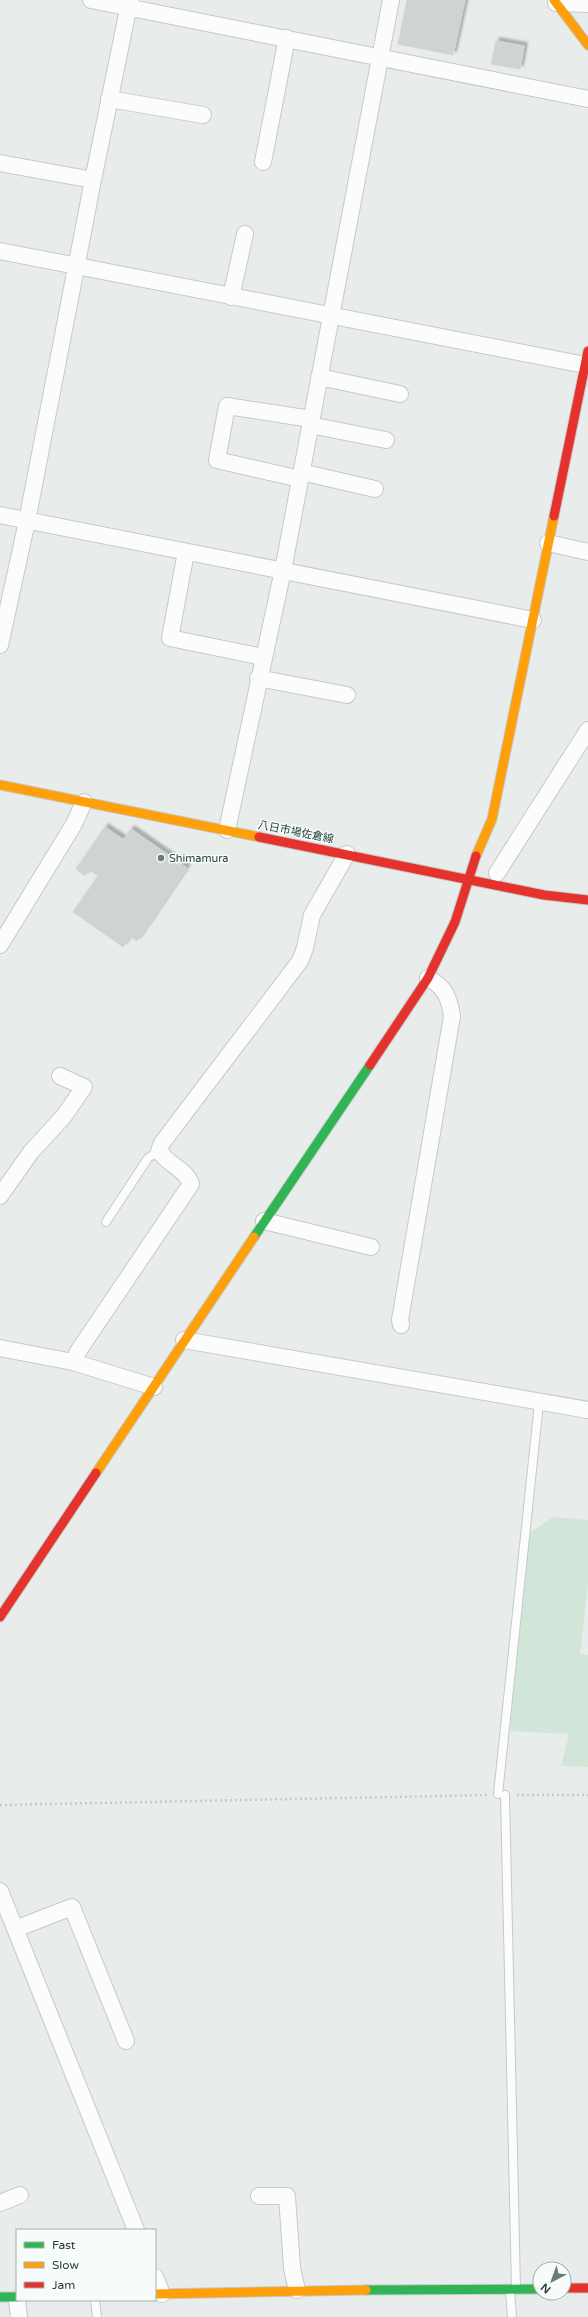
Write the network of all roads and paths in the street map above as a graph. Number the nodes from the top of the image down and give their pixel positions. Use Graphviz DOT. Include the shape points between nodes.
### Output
graph roads {
  1 [pos="91,0"];
  2 [pos="391,0"];
  3 [pos="555,2"];
  4 [pos="129,3"];
  5 [pos="588,4"];
  6 [pos="286,38"];
  7 [pos="588,45"];
  8 [pos="380,57"];
  9 [pos="109,99"];
  10 [pos="588,99"];
  11 [pos="203,115"];
  12 [pos="263,162"];
  13 [pos="0,163"];
  14 [pos="93,180"];
  15 [pos="245,234"];
  16 [pos="0,251"];
  17 [pos="77,266"];
  18 [pos="231,297"];
  19 [pos="331,316"];
  20 [pos="587,361"];
  21 [pos="319,377"];
  22 [pos="400,394"];
  23 [pos="310,422"];
  24 [pos="386,440"];
  25 [pos="301,475"];
  26 [pos="375,489"];
  27 [pos="0,515"];
  28 [pos="27,521"];
  29 [pos="548,543"];
  30 [pos="186,552"];
  31 [pos="588,552"];
  32 [pos="283,570"];
  33 [pos="7,577"];
  34 [pos="533,620"];
  35 [pos="0,645"];
  36 [pos="263,658"];
  37 [pos="258,678"];
  38 [pos="347,695"];
  39 [pos="588,730"];
  40 [pos="2,788"];
  41 [pos="84,802"];
  42 [pos="227,830"];
  43 [pos="347,854"];
  44 [pos="497,873"];
  45 [pos="467,879"];
  46 [pos="588,900"];
  47 [pos="0,945"];
  48 [pos="428,978"];
  49 [pos="60,1076"];
  50 [pos="159,1151"];
  51 [pos="0,1196"];
  52 [pos="264,1221"];
  53 [pos="106,1222"];
  54 [pos="371,1247"];
  55 [pos="401,1325"];
  56 [pos="184,1340"];
  57 [pos="0,1348"];
  58 [pos="73,1362"];
  59 [pos="154,1387"];
  60 [pos="539,1404"];
  61 [pos="588,1410"];
  62 [pos="0,1617"];
  63 [pos="502,1795"];
  64 [pos="588,1795"];
  65 [pos="0,1806"];
  66 [pos="0,1891"];
  67 [pos="15,1929"];
  68 [pos="126,2041"];
  69 [pos="20,2195"];
  70 [pos="259,2196"];
  71 [pos="0,2203"];
  72 [pos="136,2229"];
  73 [pos="156,2283"];
  74 [pos="572,2288"];
  75 [pos="588,2288"];
  76 [pos="513,2289"];
  77 [pos="532,2289"];
  78 [pos="298,2290"];
  79 [pos="158,2294"];
  80 [pos="0,2297"];
  81 [pos="16,2297"];
  82 [pos="18,2301"];
  83 [pos="95,2301"];
  84 [pos="19,2317"];
  85 [pos="97,2317"];
  86 [pos="512,2317"];
  1 -- 4 [label="street"];
  2 -- 8 [label="street"];
  3 -- 5 [label="street"];
  3 -- 7 [label="main road"];
  4 -- 6 [label="street"];
  4 -- 9 [label="street"];
  6 -- 8 [label="street"];
  6 -- 12 [label="street"];
  8 -- 10 [label="street"];
  8 -- 19 [label="street"];
  9 -- 11 [label="street"];
  9 -- 14 [label="street"];
  13 -- 14 [label="street"];
  14 -- 17 [label="street"];
  15 -- 18 [label="street"];
  16 -- 17 [label="street"];
  17 -- 18 [label="street"];
  17 -- 28 [label="street"];
  18 -- 19 [label="street"];
  19 -- 20 [label="street"];
  19 -- 21 [label="street"];
  20 -- 29 [label="main road"];
  21 -- 22 [label="street"];
  21 -- 23 [label="street"];
  23 -- 24 [label="street"];
  23 -- 25 [label="street"];
  23 -- 25 [label="street" via="227,406 216,460"];
  25 -- 26 [label="street"];
  25 -- 32 [label="street"];
  27 -- 28 [label="street"];
  28 -- 30 [label="street"];
  28 -- 33 [label="street"];
  29 -- 31 [label="street"];
  29 -- 34 [label="main road"];
  30 -- 32 [label="street"];
  30 -- 36 [label="street" via="170,638"];
  32 -- 34 [label="street"];
  32 -- 36 [label="street"];
  33 -- 35 [label="street"];
  34 -- 45 [label="main road" via="492,819"];
  36 -- 37 [label="street"];
  37 -- 38 [label="street"];
  37 -- 42 [label="street"];
  39 -- 44 [label="street"];
  40 -- 41 [label="main road, 八日市場佐倉線"];
  41 -- 42 [label="main road, 八日市場佐倉線"];
  41 -- 47 [label="street" via="74,824"];
  42 -- 43 [label="main road, 八日市場佐倉線"];
  43 -- 45 [label="main road, 八日市場佐倉線"];
  43 -- 50 [label="street" via="312,915 300,961 162,1143"];
  45 -- 46 [label="main road, 八日市場佐倉線" via="544,895"];
  45 -- 48 [label="main road" via="455,922"];
  48 -- 52 [label="main road"];
  48 -- 55 [label="street" via="440,985 447,994 452,1016"];
  49 -- 51 [label="street" via="84,1087 64,1116 31,1152"];
  50 -- 53 [label="lane" via="148,1158"];
  50 -- 58 [label="street" via="165,1160 188,1176 191,1184"];
  52 -- 54 [label="street"];
  52 -- 56 [label="main road"];
  56 -- 59 [label="main road"];
  56 -- 60 [label="street"];
  57 -- 58 [label="street"];
  58 -- 59 [label="street"];
  59 -- 62 [label="main road"];
  60 -- 61 [label="street"];
  60 -- 63 [label="lane"];
  63 -- 64 [label="path"];
  63 -- 65 [label="path"];
  63 -- 76 [label="lane"];
  66 -- 67 [label="street"];
  67 -- 68 [label="street" via="72,1907"];
  67 -- 72 [label="street"];
  69 -- 71 [label="street"];
  70 -- 78 [label="street" via="287,2196 292,2268"];
  73 -- 79 [label="street"];
  74 -- 75 [label="main road"];
  76 -- 77 [label="main road"];
  76 -- 78 [label="main road"];
  76 -- 86 [label="lane"];
  78 -- 79 [label="main road"];
  80 -- 81 [label="main road"];
  82 -- 84 [label="street"];
  83 -- 85 [label="lane"];
}
